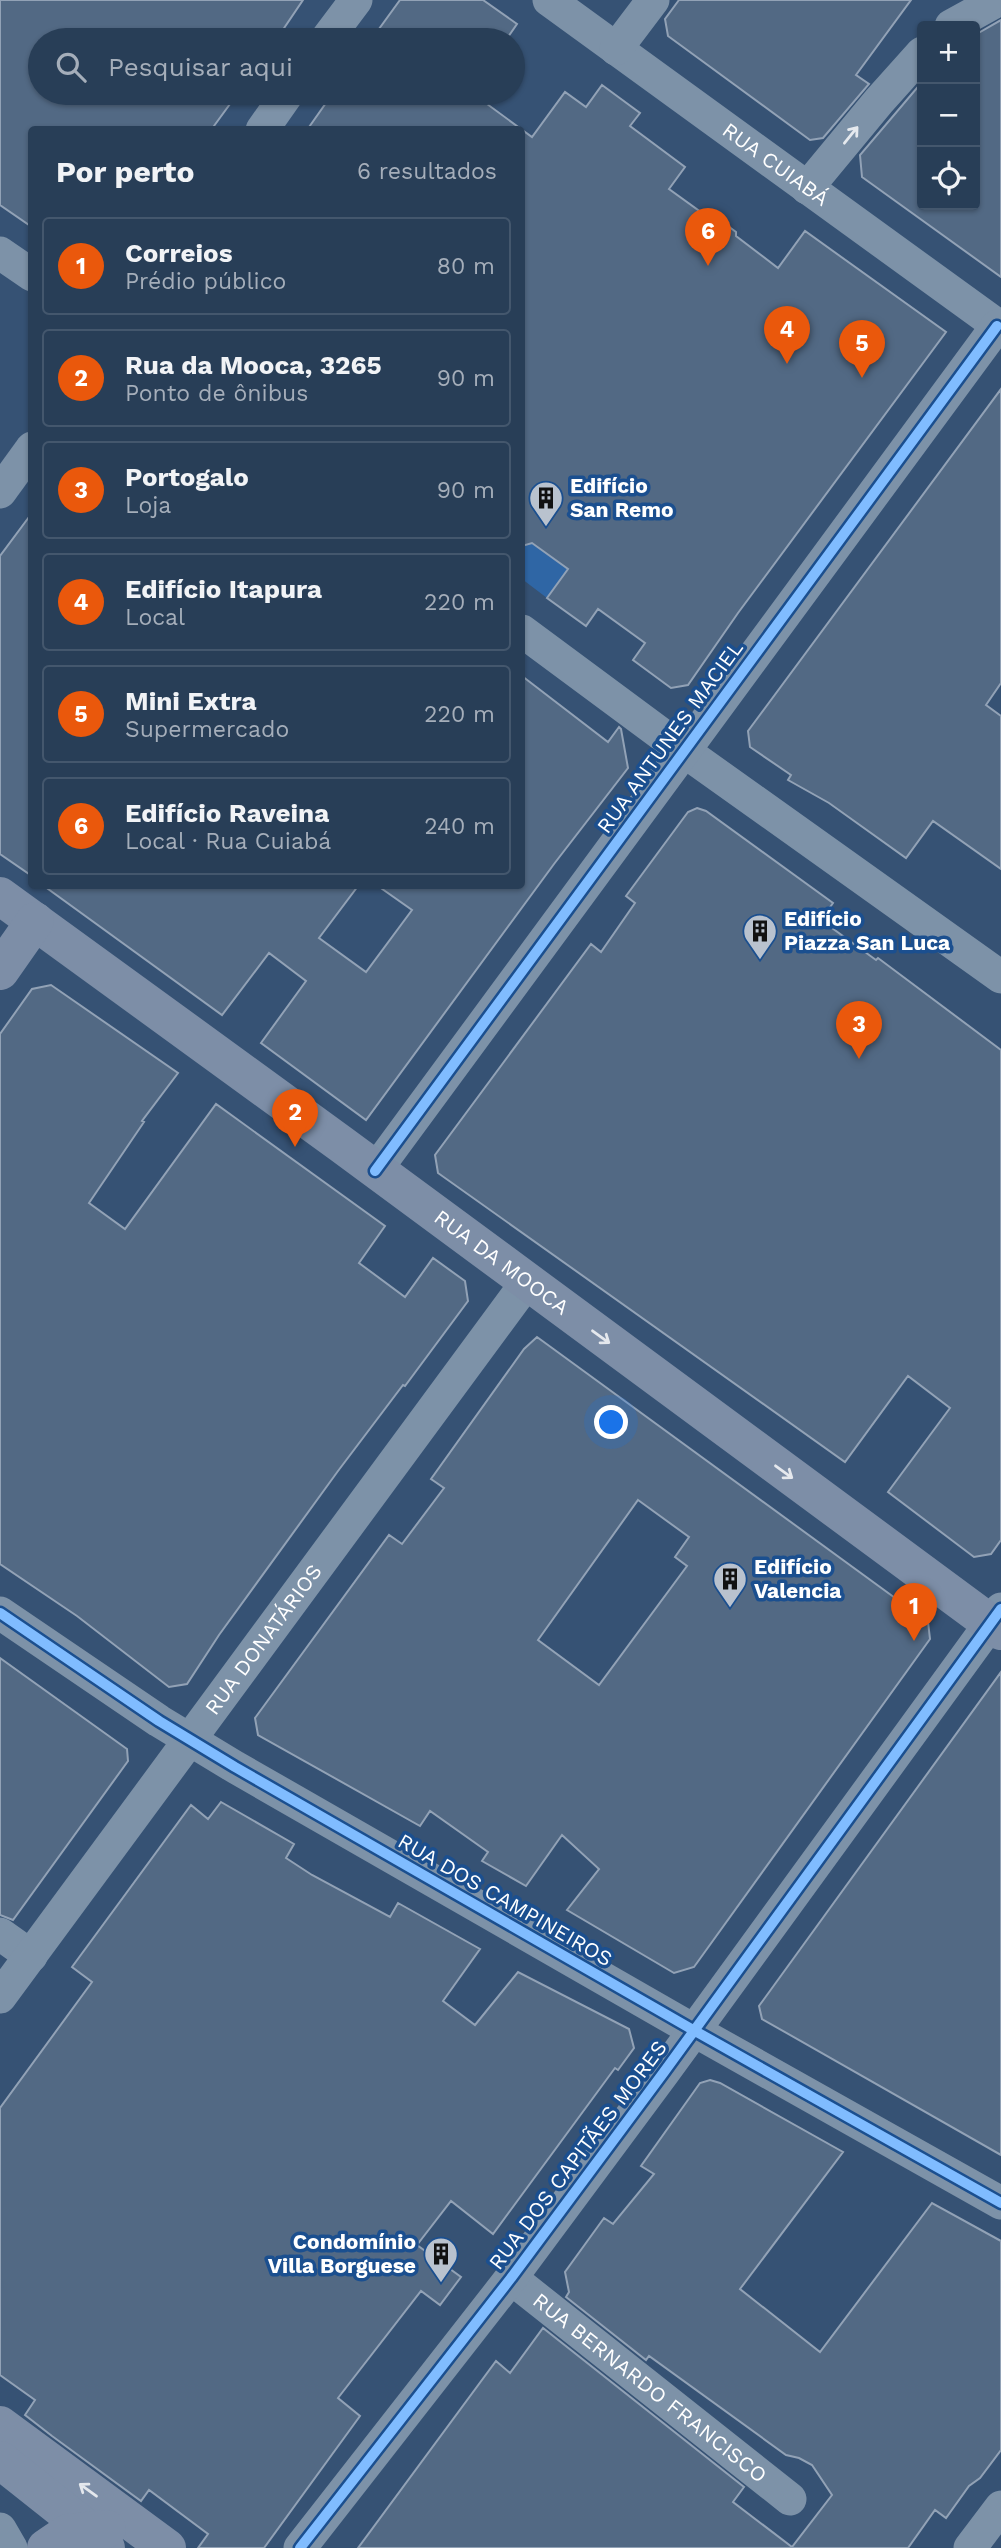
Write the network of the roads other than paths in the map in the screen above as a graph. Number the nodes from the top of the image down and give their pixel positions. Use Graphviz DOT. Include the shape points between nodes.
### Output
graph roads {
  1 [pos="356,0"];
  2 [pos="549,0"];
  3 [pos="653,0"];
  4 [pos="998,0"];
  5 [pos="960,21"];
  6 [pos="335,28"];
  7 [pos="616,49"];
  8 [pos="917,59"];
  9 [pos="280,105"];
  10 [pos="265,126"];
  11 [pos="807,188"];
  12 [pos="0,253"];
  13 [pos="28,272"];
  14 [pos="999,327"];
  15 [pos="28,454"];
  16 [pos="0,492"];
  17 [pos="525,633"];
  18 [pos="684,751"];
  19 [pos="0,896"];
  20 [pos="35,921"];
  21 [pos="0,971"];
  22 [pos="1001,977"];
  23 [pos="375,1171"];
  24 [pos="527,1282"];
  25 [pos="0,1613"];
  26 [pos="998,1621"];
  27 [pos="190,1740"];
  28 [pos="0,1934"];
  29 [pos="31,1956"];
  30 [pos="0,1997"];
  31 [pos="695,2031"];
  32 [pos="1001,2203"];
  33 [pos="511,2278"];
  34 [pos="0,2425"];
  35 [pos="0,2460"];
  36 [pos="790,2499"];
  37 [pos="1001,2507"];
  38 [pos="0,2529"];
  39 [pos="96,2539"];
  40 [pos="165,2546"];
  41 [pos="11,2548"];
  42 [pos="46,2548"];
  43 [pos="300,2548"];
  44 [pos="970,2548"];
  1 -- 6 [label="street"];
  2 -- 7 [label="street, RUA CUIABÁ"];
  3 -- 7 [label="street"];
  4 -- 5 [label="street"];
  7 -- 11 [label="street, RUA CUIABÁ"];
  11 -- 8 [label="street, one-way"];
  9 -- 10 [label="street"];
  11 -- 14 [label="street, RUA CUIABÁ"];
  12 -- 13 [label="street"];
  14 -- 18 [label="street, RUA ANTUNES MACIEL"];
  15 -- 16 [label="street"];
  17 -- 18 [label="street"];
  18 -- 22 [label="street"];
  18 -- 23 [label="street, RUA ANTUNES MACIEL"];
  19 -- 20 [label="main road, RUA DA MOOCA"];
  20 -- 21 [label="main road"];
  20 -- 23 [label="main road, RUA DA MOOCA"];
  23 -- 24 [label="main road, RUA DA MOOCA"];
  24 -- 26 [label="main road, RUA DA MOOCA, one-way"];
  24 -- 27 [label="street, RUA DONATÁRIOS"];
  25 -- 27 [label="street, RUA DOS CAMPINEIROS"];
  26 -- 31 [label="street, RUA DOS CAPITÃES MORES"];
  27 -- 29 [label="street, RUA DONATÁRIOS"];
  27 -- 31 [label="street, RUA DOS CAMPINEIROS"];
  28 -- 29 [label="street"];
  29 -- 30 [label="street, RUA DONATÁRIOS"];
  31 -- 32 [label="street, RUA DOS CAMPINEIROS"];
  31 -- 33 [label="street, RUA DOS CAPITÃES MORES"];
  33 -- 36 [label="street, RUA BERNARDO FRANCISCO"];
  33 -- 43 [label="street, RUA DOS CAPITÃES MORES"];
  40 -- 34 [label="main road, one-way"];
  35 -- 39 [label="main road"];
  37 -- 44 [label="street"];
  38 -- 41 [label="street"];
  39 -- 40 [label="main road" via="106,2528"];
  39 -- 42 [label="main road" via="68,2533"];
}
